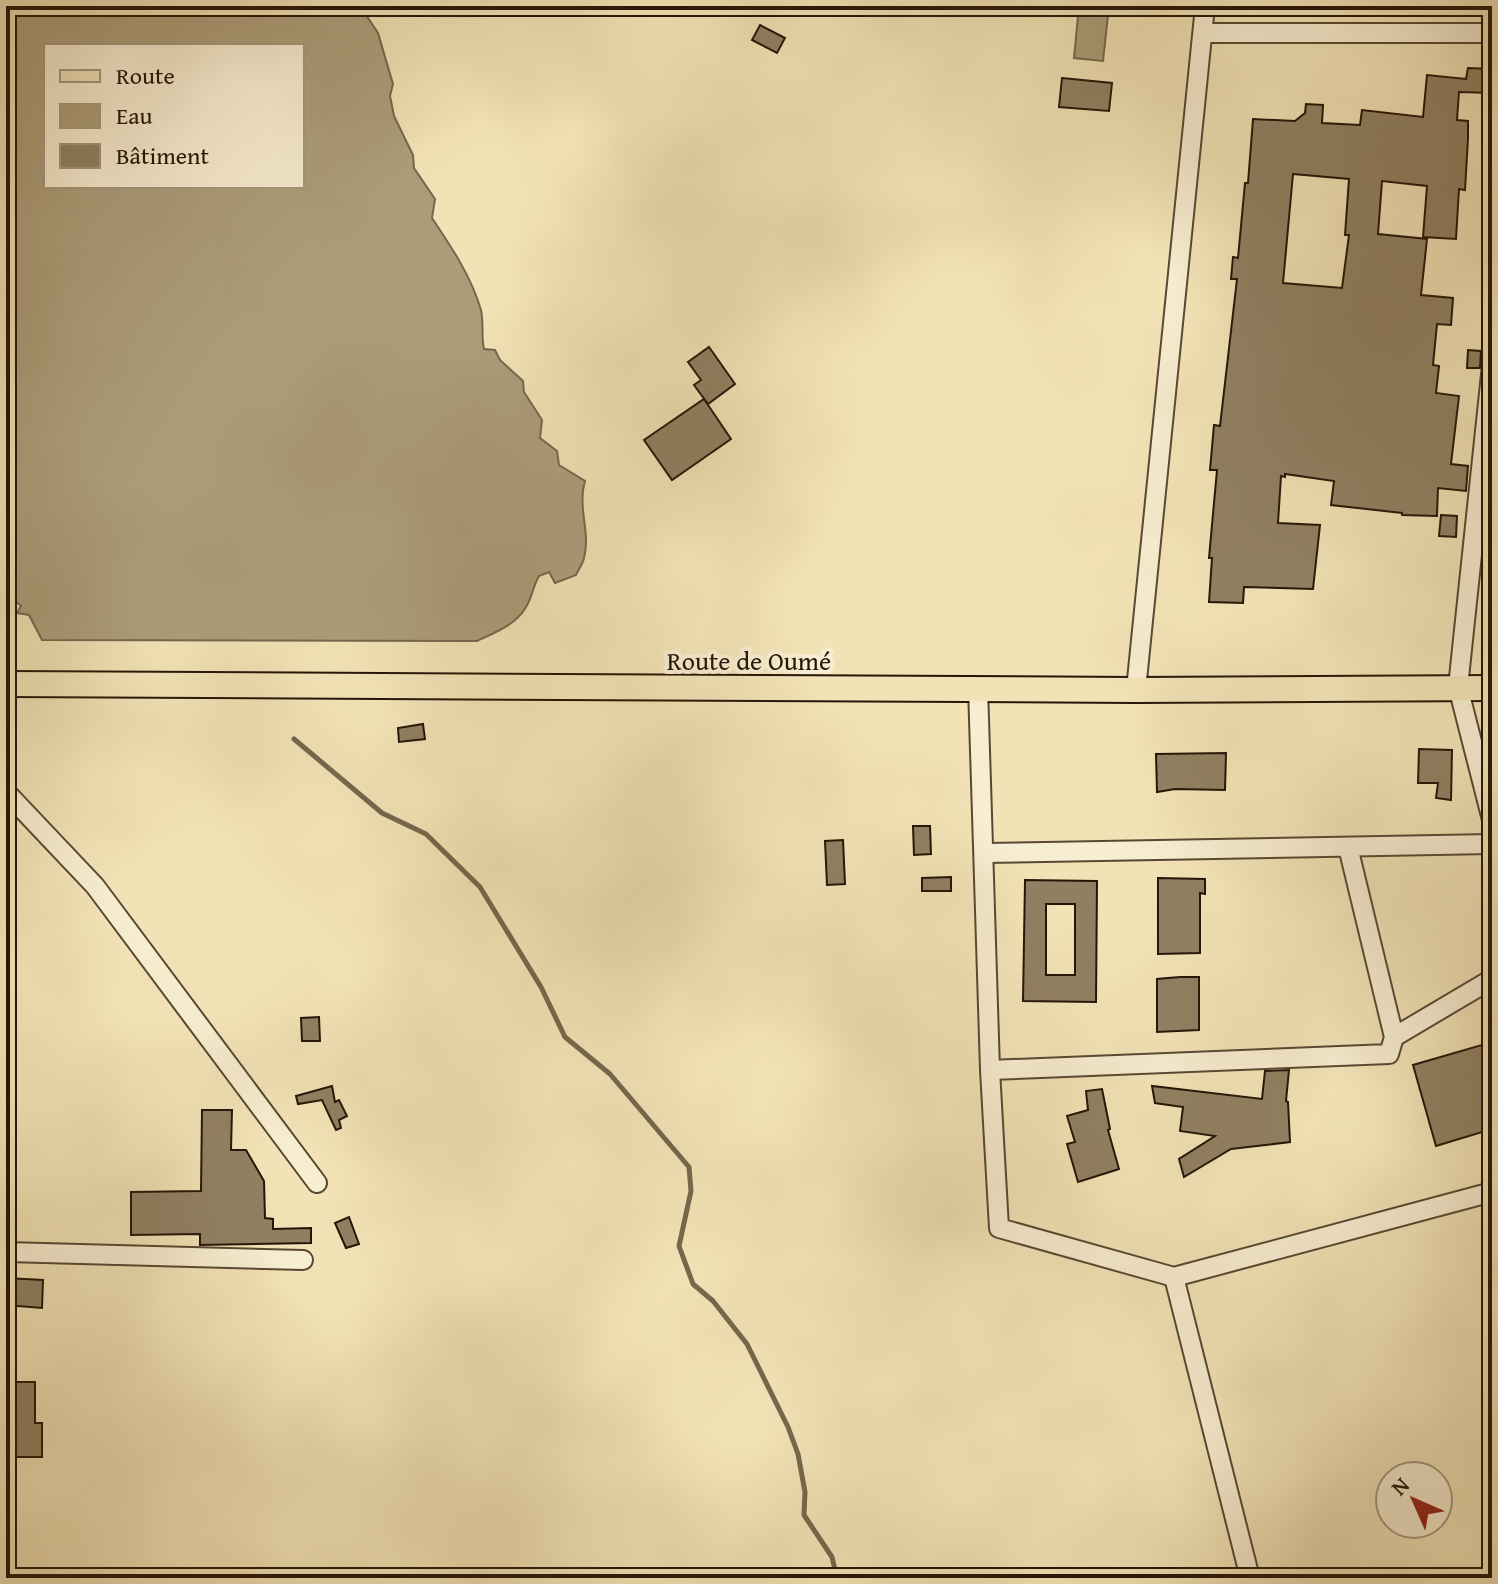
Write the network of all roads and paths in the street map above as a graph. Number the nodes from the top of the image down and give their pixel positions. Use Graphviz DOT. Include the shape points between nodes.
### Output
graph roads {
  1 [pos="1205,6"];
  2 [pos="1203,33"];
  3 [pos="1492,33"];
  4 [pos="1492,365"];
  5 [pos="6,684"];
  6 [pos="978,687"];
  7 [pos="1458,687"];
  8 [pos="1492,688"];
  9 [pos="1136,690"];
  10 [pos="6,792"];
  11 [pos="1492,820"];
  12 [pos="1492,844"];
  13 [pos="1348,847"];
  14 [pos="984,853"];
  15 [pos="1492,979"];
  16 [pos="1394,1037"];
  17 [pos="990,1070"];
  18 [pos="317,1183"];
  19 [pos="1492,1192"];
  20 [pos="6,1252"];
  21 [pos="303,1260"];
  22 [pos="1174,1277"];
  23 [pos="1250,1578"];
  1 -- 2 [label="street"];
  2 -- 3 [label="street"];
  2 -- 9 [label="street"];
  4 -- 7 [label="street"];
  5 -- 6 [label="main road, Route de Oumé"];
  6 -- 9 [label="main road, Route de Oumé"];
  6 -- 14 [label="street"];
  7 -- 8 [label="main road, Route de Oumé"];
  7 -- 9 [label="main road, Route de Oumé"];
  7 -- 11 [label="street"];
  10 -- 18 [label="street" via="95,886"];
  12 -- 13 [label="street"];
  13 -- 14 [label="street"];
  13 -- 16 [label="street"];
  14 -- 17 [label="street"];
  15 -- 16 [label="street"];
  16 -- 17 [label="street" via="1389,1054"];
  17 -- 22 [label="street" via="999,1228"];
  19 -- 22 [label="street"];
  20 -- 21 [label="street"];
  22 -- 23 [label="street"];
}
